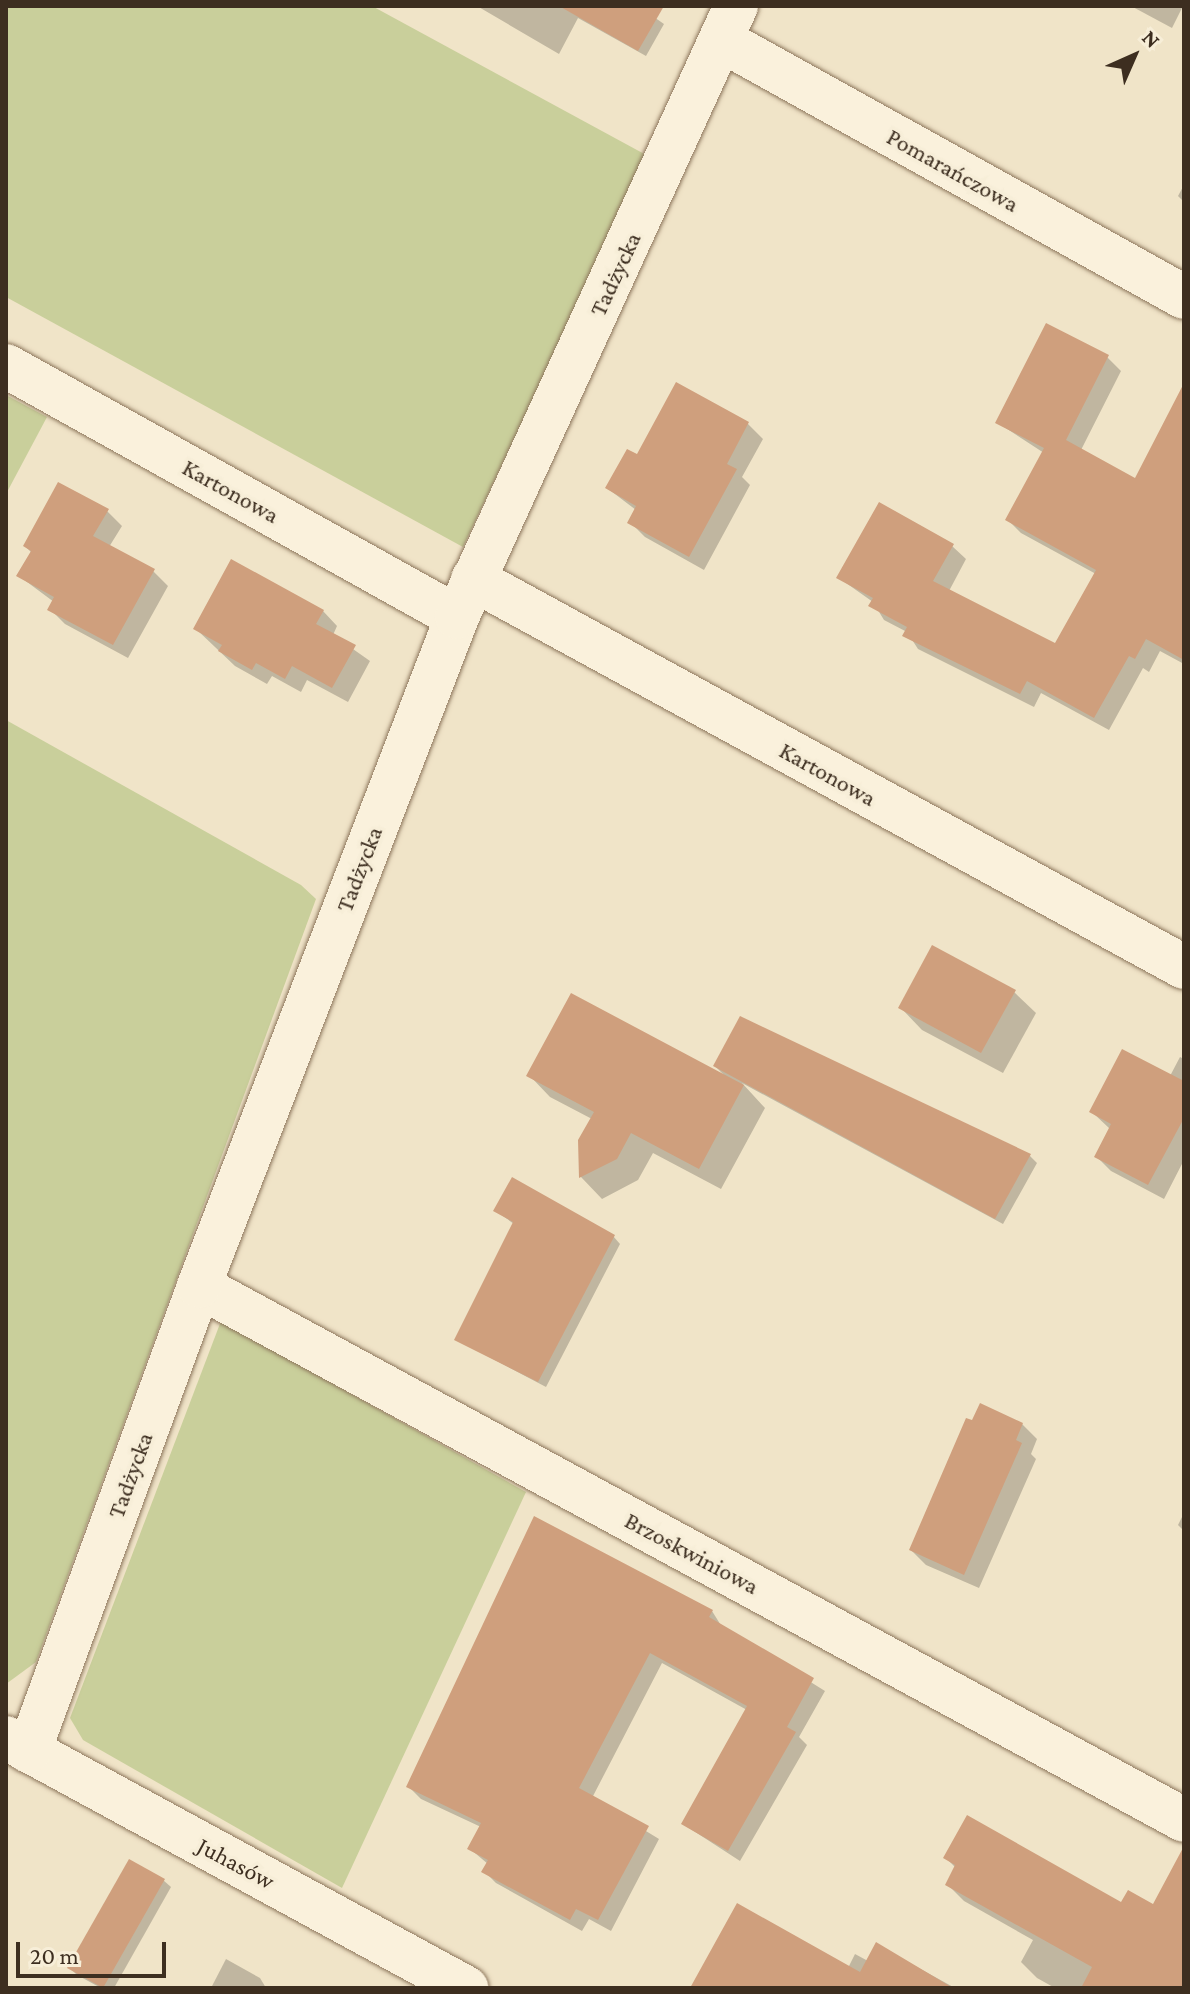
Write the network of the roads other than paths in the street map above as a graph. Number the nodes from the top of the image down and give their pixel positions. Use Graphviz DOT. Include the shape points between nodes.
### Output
graph roads {
  1 [pos="730,23"];
  2 [pos="1184,297"];
  3 [pos="6,366"];
  4 [pos="465,598"];
  5 [pos="1184,967"];
  6 [pos="199,1286"];
  7 [pos="17,1745"];
  8 [pos="1184,1820"];
  9 [pos="466,1988"];
  1 -- 2 [label="street, Pomarańczowa"];
  1 -- 4 [label="street, Tadżycka"];
  3 -- 4 [label="street, Kartonowa"];
  4 -- 5 [label="street, Kartonowa"];
  4 -- 6 [label="street, Tadżycka"];
  6 -- 7 [label="street, Tadżycka"];
  6 -- 8 [label="street, Brzoskwiniowa"];
  7 -- 9 [label="street, Juhasów"];
}
